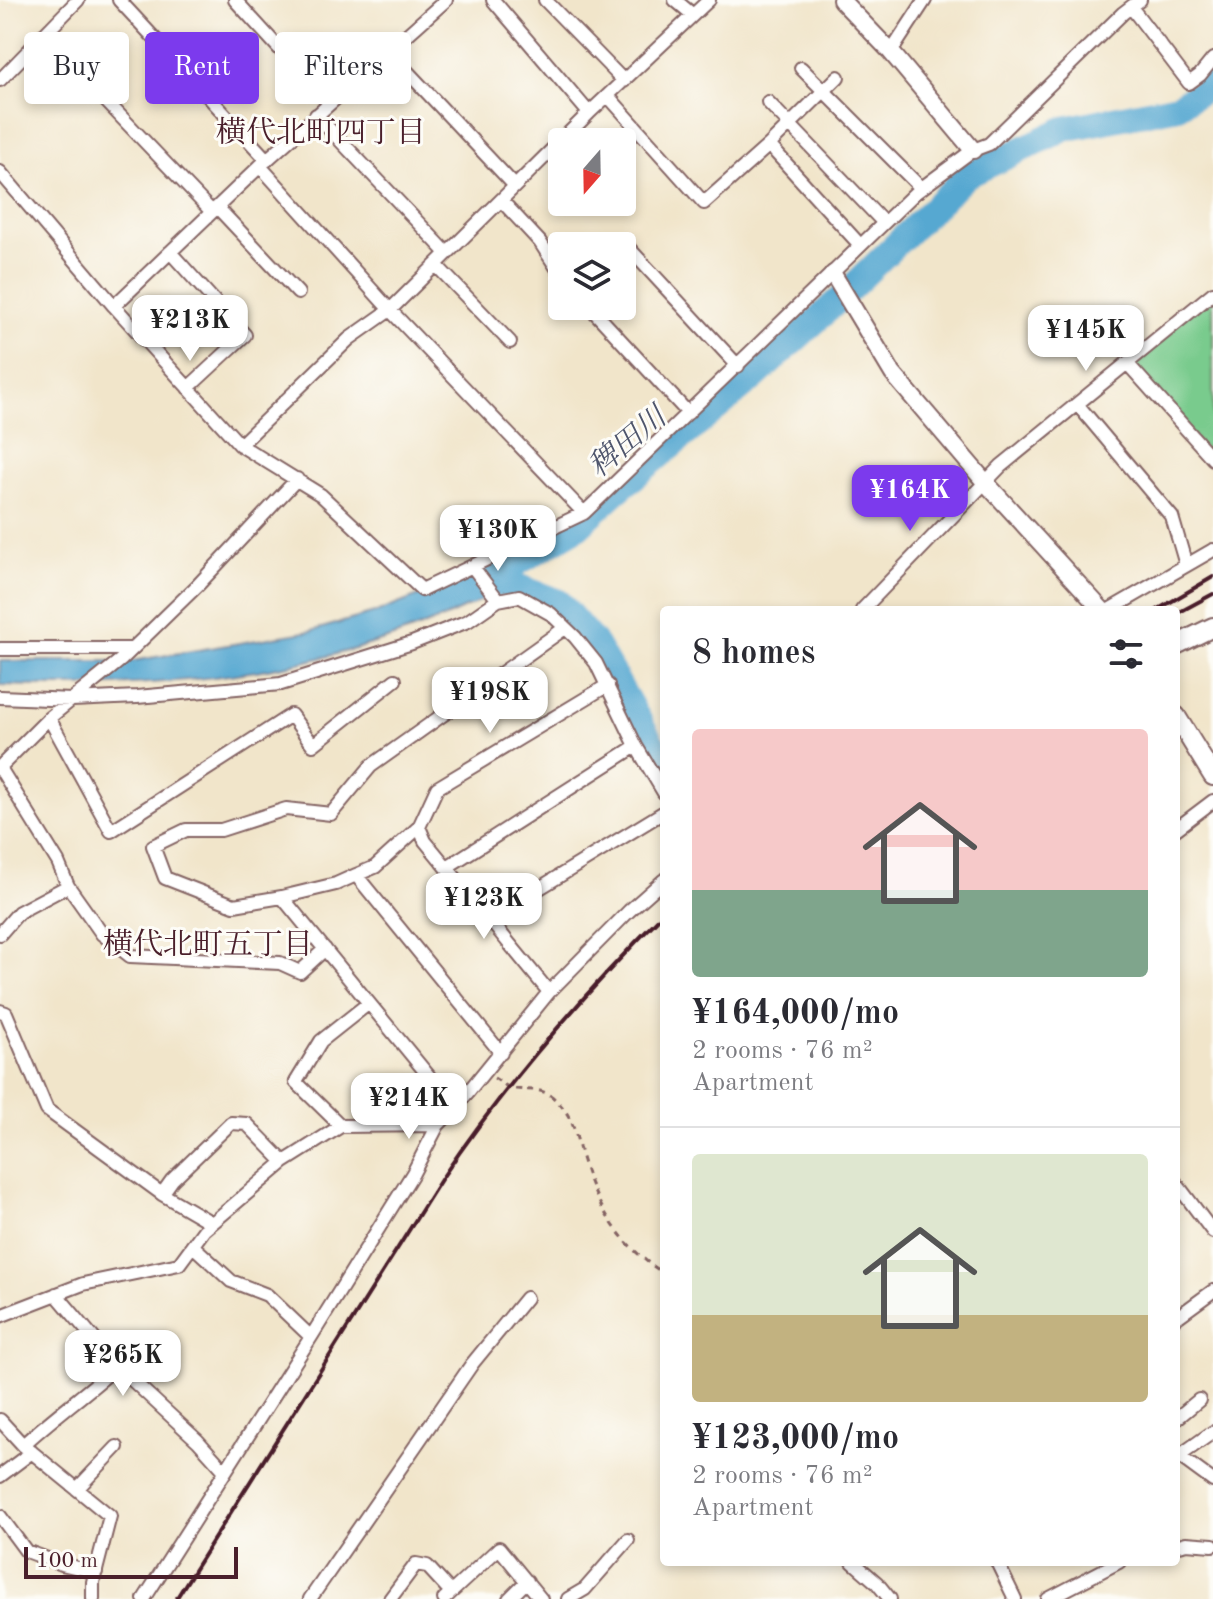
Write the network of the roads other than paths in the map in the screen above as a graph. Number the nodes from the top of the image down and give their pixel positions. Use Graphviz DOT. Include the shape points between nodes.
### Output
graph roads {
  1 [pos="78,0"];
  2 [pos="119,0"];
  3 [pos="235,0"];
  4 [pos="446,0"];
  5 [pos="493,0"];
  6 [pos="545,0"];
  7 [pos="675,0"];
  8 [pos="709,0"];
  9 [pos="841,0"];
  10 [pos="925,0"];
  11 [pos="1136,4"];
  12 [pos="693,15"];
  13 [pos="46,32"];
  14 [pos="410,32"];
  15 [pos="275,44"];
  16 [pos="891,52"];
  17 [pos="24,55"];
  18 [pos="1213,59"];
  19 [pos="801,68"];
  20 [pos="411,75"];
  21 [pos="838,77"];
  22 [pos="0,80"];
  23 [pos="624,81"];
  24 [pos="825,91"];
  25 [pos="608,96"];
  26 [pos="768,102"];
  27 [pos="110,104"];
  28 [pos="328,104"];
  29 [pos="589,113"];
  30 [pos="316,115"];
  31 [pos="790,125"];
  32 [pos="769,145"];
  33 [pos="973,150"];
  34 [pos="263,163"];
  35 [pos="0,172"];
  36 [pos="515,186"];
  37 [pos="921,188"];
  38 [pos="501,200"];
  39 [pos="214,210"];
  40 [pos="884,223"];
  41 [pos="860,245"];
  42 [pos="170,252"];
  43 [pos="447,253"];
  44 [pos="548,254"];
  45 [pos="636,256"];
  46 [pos="436,265"];
  47 [pos="833,274"];
  48 [pos="298,293"];
  49 [pos="1213,293"];
  50 [pos="114,306"];
  51 [pos="390,310"];
  52 [pos="602,320"];
  53 [pos="510,342"];
  54 [pos="1127,363"];
  55 [pos="738,366"];
  56 [pos="188,388"];
  57 [pos="1077,404"];
  58 [pos="688,413"];
  59 [pos="240,445"];
  60 [pos="1213,459"];
  61 [pos="297,479"];
  62 [pos="985,482"];
  63 [pos="584,513"];
  64 [pos="1213,550"];
  65 [pos="1186,565"];
  66 [pos="472,566"];
  67 [pos="498,600"];
  68 [pos="866,606"];
  69 [pos="1098,606"];
  70 [pos="1116,606"];
  71 [pos="1213,627"];
  72 [pos="565,628"];
  73 [pos="1180,643"];
  74 [pos="0,649"];
  75 [pos="126,654"];
  76 [pos="395,680"];
  77 [pos="608,685"];
  78 [pos="0,697"];
  79 [pos="75,698"];
  80 [pos="49,718"];
  81 [pos="1180,722"];
  82 [pos="636,746"];
  83 [pos="0,768"];
  84 [pos="1213,776"];
  85 [pos="660,786"];
  86 [pos="1213,801"];
  87 [pos="660,814"];
  88 [pos="1180,826"];
  89 [pos="419,827"];
  90 [pos="447,867"];
  91 [pos="356,875"];
  92 [pos="660,884"];
  93 [pos="68,886"];
  94 [pos="282,897"];
  95 [pos="489,919"];
  96 [pos="0,934"];
  97 [pos="325,949"];
  98 [pos="549,992"];
  99 [pos="369,1003"];
  100 [pos="0,1011"];
  101 [pos="501,1053"];
  102 [pos="455,1108"];
  103 [pos="438,1125"];
  104 [pos="341,1126"];
  105 [pos="284,1162"];
  106 [pos="1180,1188"];
  107 [pos="162,1194"];
  108 [pos="212,1223"];
  109 [pos="1213,1232"];
  110 [pos="193,1246"];
  111 [pos="1213,1291"];
  112 [pos="56,1294"];
  113 [pos="526,1298"];
  114 [pos="1180,1315"];
  115 [pos="0,1316"];
  116 [pos="311,1337"];
  117 [pos="117,1366"];
  118 [pos="1199,1400"];
  119 [pos="1180,1416"];
  120 [pos="0,1420"];
  121 [pos="1213,1432"];
  122 [pos="117,1447"];
  123 [pos="28,1448"];
  124 [pos="1180,1454"];
  125 [pos="1180,1456"];
  126 [pos="225,1471"];
  127 [pos="0,1476"];
  128 [pos="1213,1481"];
  129 [pos="77,1489"];
  130 [pos="0,1516"];
  131 [pos="628,1540"];
  132 [pos="1180,1545"];
  133 [pos="1213,1545"];
  134 [pos="858,1566"];
  135 [pos="999,1566"];
  136 [pos="1111,1566"];
  137 [pos="96,1572"];
  138 [pos="527,1581"];
  139 [pos="588,1594"];
  140 [pos="447,1595"];
  141 [pos="93,1599"];
  142 [pos="144,1599"];
  143 [pos="310,1599"];
  144 [pos="390,1599"];
  145 [pos="509,1599"];
  146 [pos="541,1599"];
  147 [pos="568,1599"];
  148 [pos="890,1599"];
  149 [pos="1015,1599"];
  150 [pos="1048,1599"];
  1 -- 13 [label="street"];
  2 -- 34 [label="street"];
  3 -- 15 [label="street"];
  4 -- 14 [label="street"];
  5 -- 29 [label="street"];
  6 -- 23 [label="street"];
  7 -- 12 [label="street"];
  8 -- 12 [label="street"];
  9 -- 16 [label="street"];
  10 -- 16 [label="street"];
  11 -- 18 [label="street" via="1189,83"];
  11 -- 33 [label="street" via="989,144"];
  12 -- 23 [label="street"];
  16 -- 33 [label="street"];
  17 -- 22 [label="street"];
  19 -- 24 [label="street"];
  20 -- 36 [label="street"];
  21 -- 24 [label="street"];
  23 -- 25 [label="street"];
  24 -- 31 [label="street"];
  24 -- 37 [label="street"];
  25 -- 29 [label="street"];
  25 -- 32 [label="street" via="704,203"];
  26 -- 31 [label="street"];
  27 -- 39 [label="street"];
  28 -- 30 [label="street"];
  29 -- 36 [label="street"];
  30 -- 34 [label="street"];
  30 -- 43 [label="street"];
  31 -- 32 [label="street"];
  31 -- 40 [label="street"];
  32 -- 41 [label="street"];
  33 -- 37 [label="street"];
  34 -- 39 [label="street"];
  34 -- 51 [label="street"];
  35 -- 50 [label="street"];
  36 -- 38 [label="street"];
  37 -- 40 [label="street"];
  38 -- 43 [label="street"];
  38 -- 44 [label="street"];
  39 -- 42 [label="street"];
  39 -- 48 [label="street"];
  40 -- 41 [label="street"];
  41 -- 47 [label="street"];
  42 -- 50 [label="street"];
  42 -- 56 [label="street" via="245,335"];
  43 -- 46 [label="street"];
  45 -- 55 [label="street"];
  46 -- 51 [label="street"];
  46 -- 53 [label="street"];
  47 -- 55 [label="street"];
  47 -- 62 [label="street" via="893,374"];
  49 -- 54 [label="street"];
  50 -- 56 [label="street"];
  51 -- 59 [label="street" via="349,339"];
  51 -- 63 [label="street"];
  52 -- 58 [label="street"];
  54 -- 57 [label="street"];
  54 -- 60 [label="street"];
  55 -- 58 [label="street"];
  56 -- 59 [label="street"];
  57 -- 62 [label="street"];
  57 -- 65 [label="street" via="1172,517"];
  58 -- 63 [label="street"];
  59 -- 61 [label="street"];
  61 -- 66 [label="street" via="422,590"];
  61 -- 75 [label="street"];
  62 -- 68 [label="street"];
  62 -- 69 [label="street"];
  63 -- 66 [label="street"];
  64 -- 65 [label="street"];
  65 -- 70 [label="street"];
  66 -- 67 [label="street"];
  67 -- 72 [label="street" via="519,596"];
  67 -- 79 [label="street" via="468,621 412,643 281,684"];
  71 -- 73 [label="main road"];
  72 -- 77 [label="street"];
  72 -- 94 [label="street" via="371,766 331,814 286,809 221,830 186,830 153,846 165,878 234,905"];
  74 -- 75 [label="street"];
  75 -- 79 [label="street"];
  76 -- 80 [label="street" via="313,745 291,715 111,831"];
  77 -- 82 [label="street"];
  77 -- 89 [label="street" via="437,788"];
  78 -- 79 [label="street"];
  79 -- 80 [label="street"];
  80 -- 83 [label="street"];
  81 -- 84 [label="main road"];
  82 -- 85 [label="street"];
  82 -- 90 [label="street"];
  83 -- 93 [label="street"];
  86 -- 88 [label="street"];
  87 -- 95 [label="street"];
  89 -- 90 [label="street"];
  89 -- 91 [label="street" via="375,867"];
  90 -- 95 [label="street"];
  91 -- 94 [label="street"];
  91 -- 101 [label="street"];
  92 -- 98 [label="street"];
  93 -- 96 [label="street" via="19,912"];
  93 -- 97 [label="street" via="102,934 130,956 280,963 300,972"];
  94 -- 97 [label="street"];
  95 -- 98 [label="street"];
  97 -- 99 [label="street"];
  98 -- 101 [label="street"];
  99 -- 102 [label="street"];
  99 -- 104 [label="street" via="321,1041 296,1082"];
  100 -- 107 [label="street" via="6,1013 47,1110"];
  101 -- 102 [label="street"];
  102 -- 103 [label="street"];
  103 -- 104 [label="street"];
  103 -- 116 [label="street"];
  104 -- 105 [label="street"];
  105 -- 107 [label="street" via="247,1124 231,1123"];
  105 -- 108 [label="street"];
  106 -- 109 [label="street"];
  107 -- 108 [label="street"];
  108 -- 110 [label="street"];
  110 -- 112 [label="street" via="179,1264"];
  110 -- 116 [label="street" via="231,1281 267,1295"];
  111 -- 114 [label="street"];
  112 -- 115 [label="street"];
  112 -- 117 [label="street"];
  113 -- 143 [label="street" via="472,1364"];
  116 -- 126 [label="street"];
  117 -- 123 [label="street" via="78,1402 57,1413"];
  117 -- 126 [label="street"];
  118 -- 119 [label="street"];
  120 -- 123 [label="street"];
  121 -- 124 [label="street"];
  122 -- 129 [label="street"];
  123 -- 127 [label="street"];
  123 -- 129 [label="street"];
  125 -- 128 [label="street"];
  126 -- 142 [label="street"];
  129 -- 137 [label="street" via="110,1516"];
  130 -- 137 [label="street" via="26,1551"];
  131 -- 139 [label="street"];
  132 -- 133 [label="street"];
  134 -- 148 [label="street"];
  135 -- 149 [label="street"];
  136 -- 150 [label="street"];
  137 -- 141 [label="street"];
  138 -- 140 [label="street" via="499,1548"];
  138 -- 145 [label="street"];
  138 -- 146 [label="street"];
  139 -- 147 [label="street"];
  140 -- 144 [label="street" via="427,1566 416,1564"];
}
